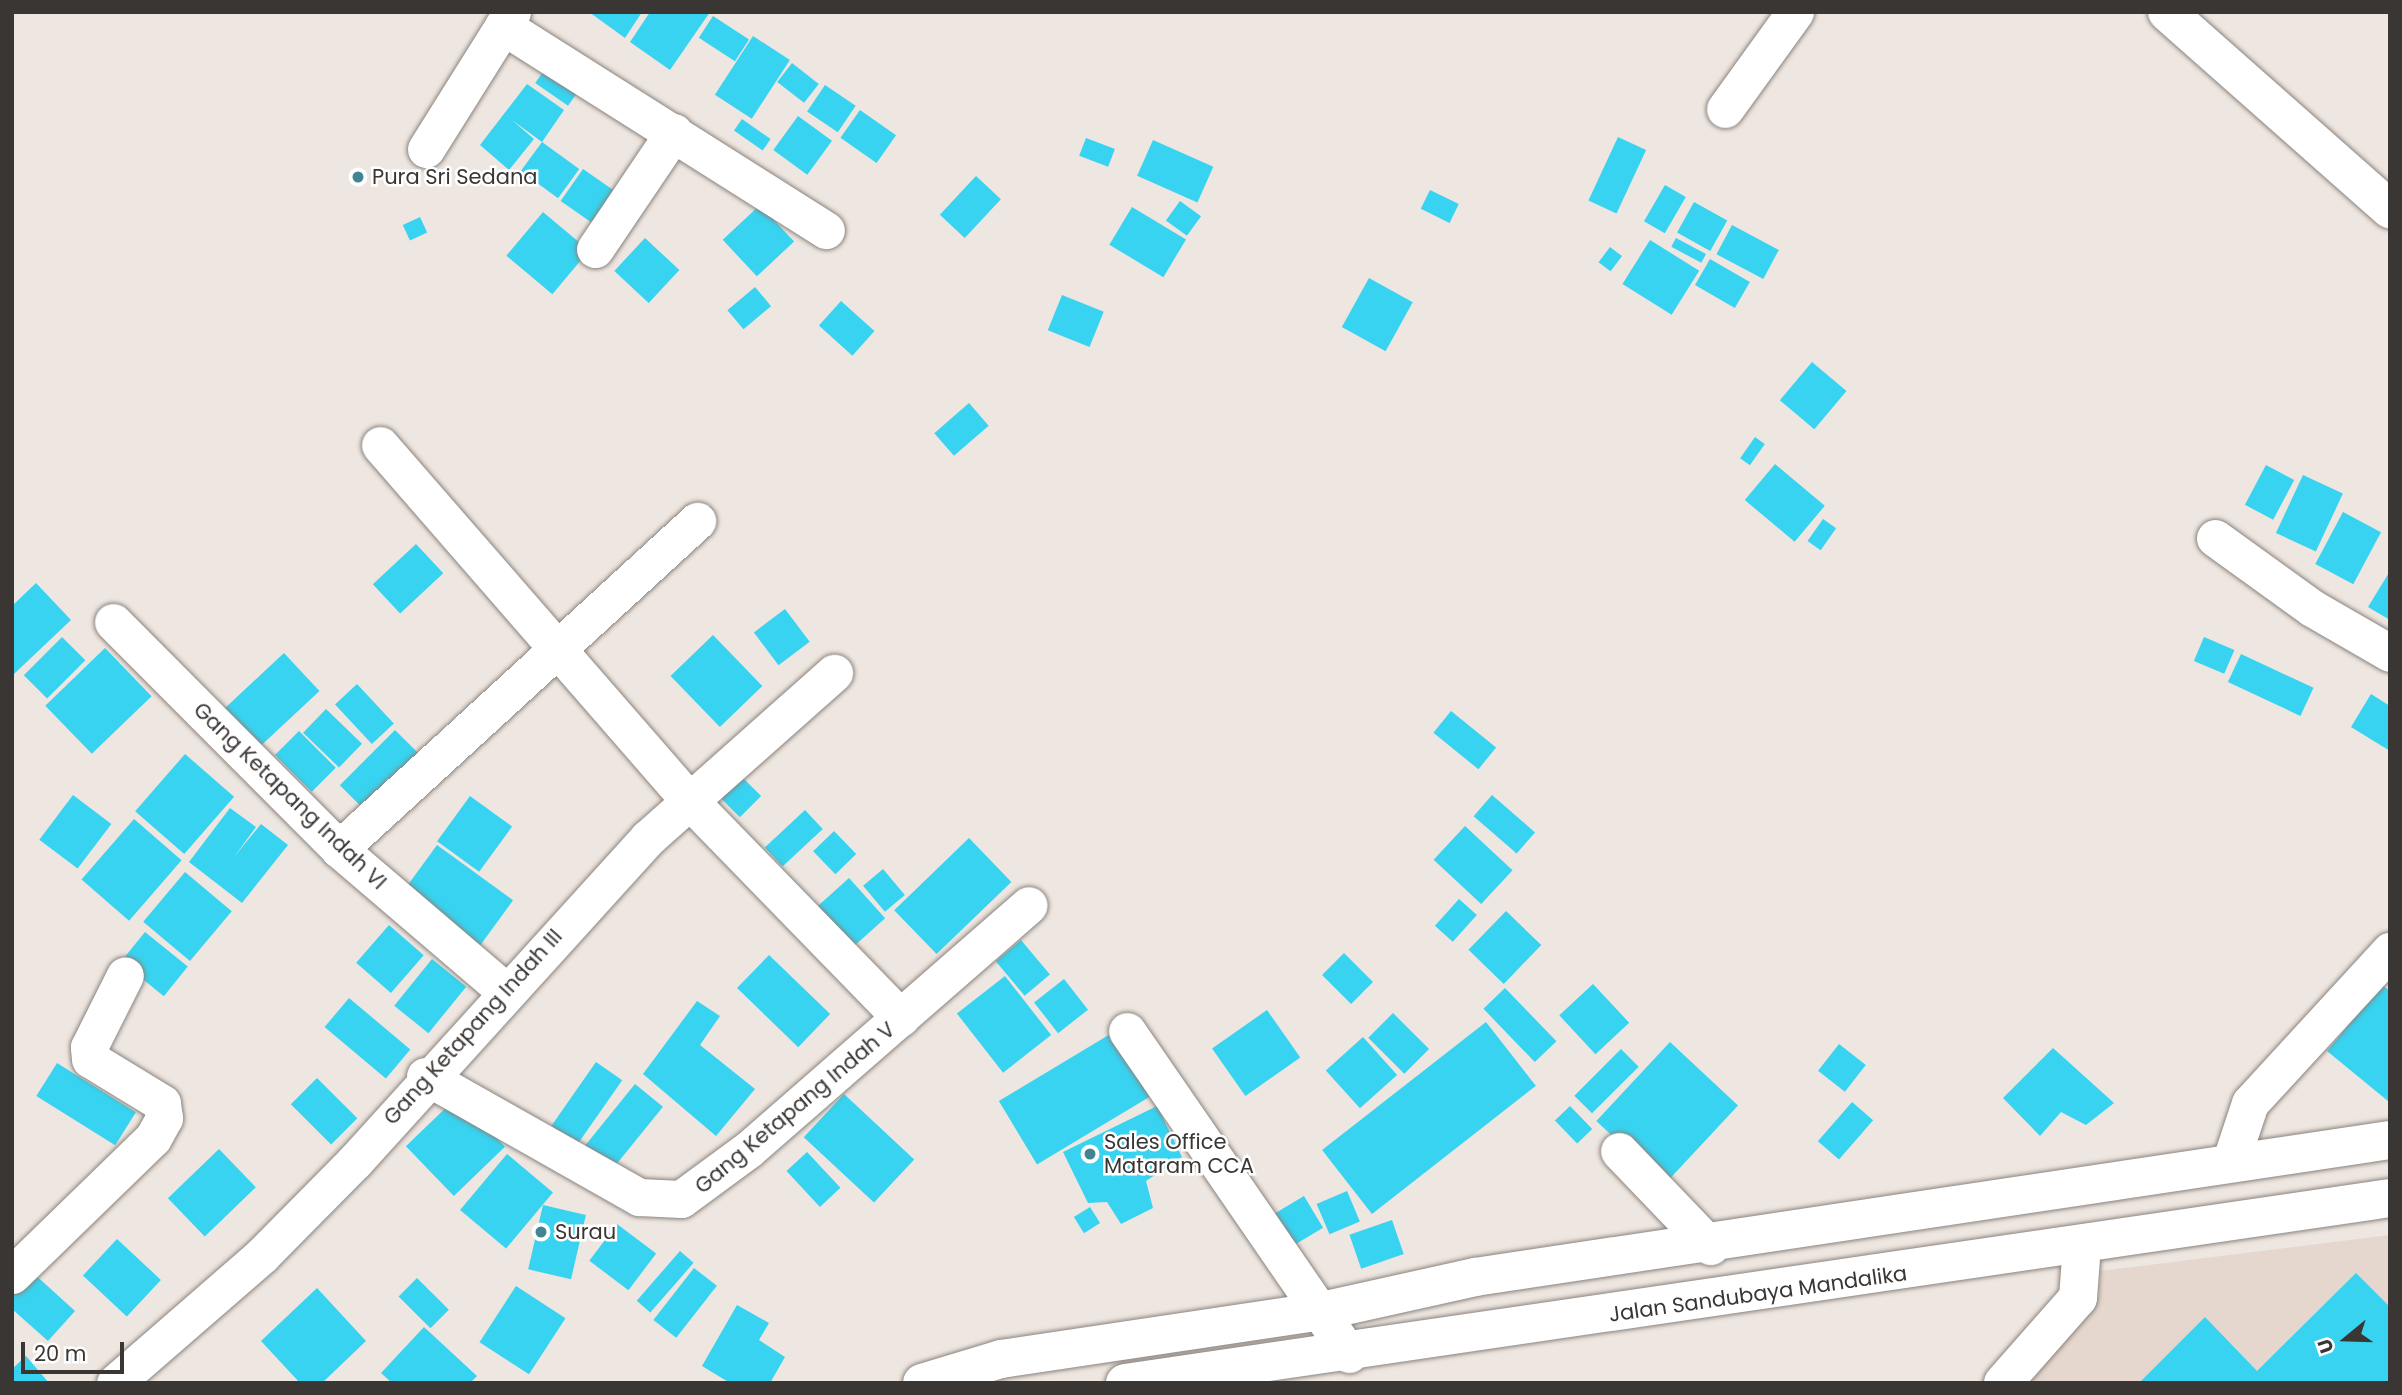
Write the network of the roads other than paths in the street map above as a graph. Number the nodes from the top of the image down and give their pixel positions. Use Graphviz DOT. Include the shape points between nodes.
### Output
graph roads {
  1 [pos="1795,12"];
  2 [pos="2175,15"];
  3 [pos="507,19"];
  4 [pos="1725,109"];
  5 [pos="674,132"];
  6 [pos="426,149"];
  7 [pos="2390,209"];
  8 [pos="826,230"];
  9 [pos="595,249"];
  10 [pos="380,445"];
  11 [pos="697,521"];
  12 [pos="2215,538"];
  13 [pos="113,622"];
  14 [pos="554,651"];
  15 [pos="2390,653"];
  16 [pos="834,673"];
  17 [pos="688,799"];
  18 [pos="339,849"];
  19 [pos="1029,905"];
  20 [pos="2390,951"];
  21 [pos="125,975"];
  22 [pos="505,991"];
  23 [pos="901,1018"];
  24 [pos="1127,1031"];
  25 [pos="425,1076"];
  26 [pos="2390,1140"];
  27 [pos="1619,1152"];
  28 [pos="2230,1163"];
  29 [pos="2139,1176"];
  30 [pos="2390,1198"];
  31 [pos="2146,1235"];
  32 [pos="2082,1245"];
  33 [pos="1710,1246"];
  34 [pos="12,1275"];
  35 [pos="1322,1311"];
  36 [pos="1349,1354"];
  37 [pos="115,1383"];
  38 [pos="922,1383"];
  39 [pos="1125,1383"];
  40 [pos="2003,1383"];
  1 -- 4 [label="street"];
  2 -- 7 [label="main road"];
  3 -- 5 [label="street"];
  3 -- 6 [label="street"];
  5 -- 8 [label="street"];
  5 -- 9 [label="street"];
  10 -- 14 [label="street"];
  11 -- 14 [label="street"];
  12 -- 15 [label="street" via="2312,608"];
  13 -- 18 [label="street, Gang Ketapang Indah VI"];
  14 -- 17 [label="street"];
  14 -- 18 [label="street"];
  16 -- 17 [label="street, Gang Ketapang Indah III"];
  17 -- 22 [label="street, Gang Ketapang Indah III"];
  17 -- 23 [label="street"];
  18 -- 22 [label="street, Gang Ketapang Indah VI"];
  19 -- 23 [label="street, Gang Ketapang Indah V"];
  20 -- 28 [label="street" via="2250,1103"];
  21 -- 34 [label="street" via="89,1047 90,1059 162,1103 164,1118 153,1138"];
  22 -- 25 [label="street, Gang Ketapang Indah III"];
  23 -- 25 [label="street, Gang Ketapang Indah V" via="700,1191 671,1202 630,1193"];
  24 -- 35 [label="street"];
  25 -- 37 [label="street, Gang Ketapang Indah III" via="355,1161 262,1255"];
  26 -- 28 [label="main road"];
  27 -- 33 [label="street"];
  28 -- 29 [label="main road"];
  29 -- 31 [label="main road"];
  29 -- 33 [label="main road"];
  30 -- 31 [label="main road, Jalan Sandubaya Mandalika"];
  31 -- 32 [label="main road, Jalan Sandubaya Mandalika"];
  32 -- 36 [label="main road, Jalan Sandubaya Mandalika"];
  32 -- 40 [label="main road" via="2078,1298"];
  33 -- 35 [label="main road" via="1475,1276"];
  35 -- 36 [label="street"];
  35 -- 38 [label="main road" via="1001,1359"];
  36 -- 39 [label="main road, Jalan Sandubaya Mandalika"];
}
